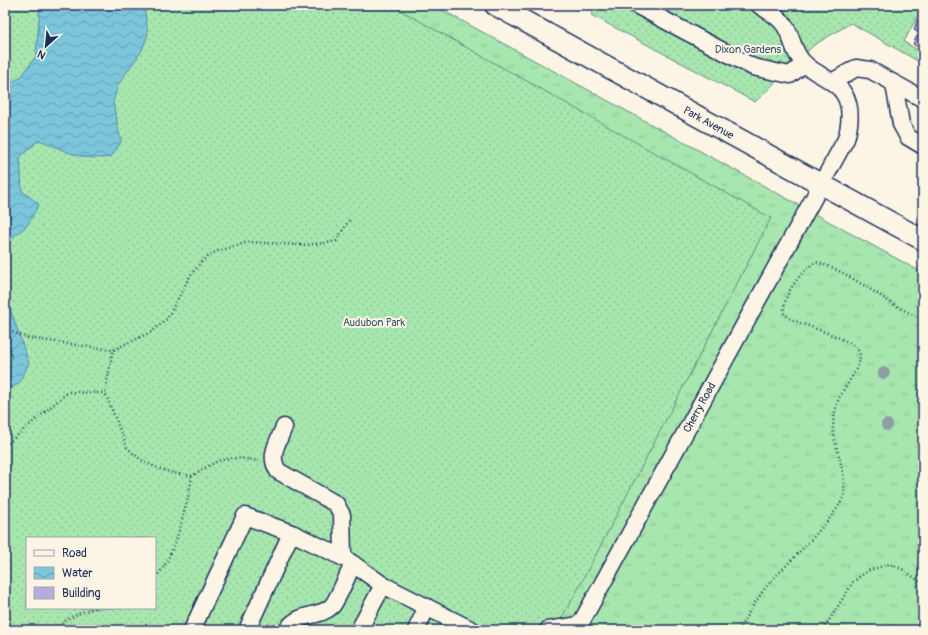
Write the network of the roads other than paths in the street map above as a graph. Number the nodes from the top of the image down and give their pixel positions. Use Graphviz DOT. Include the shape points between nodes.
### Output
graph roads {
  1 [pos="496,5"];
  2 [pos="636,5"];
  3 [pos="759,5"];
  4 [pos="804,64"];
  5 [pos="832,82"];
  6 [pos="894,84"];
  7 [pos="923,99"];
  8 [pos="923,146"];
  9 [pos="822,184"];
  10 [pos="923,240"];
  11 [pos="284,427"];
  12 [pos="294,534"];
  13 [pos="350,562"];
  14 [pos="383,584"];
  15 [pos="427,608"];
  16 [pos="578,627"];
  17 [pos="192,630"];
  18 [pos="247,630"];
  19 [pos="287,630"];
  20 [pos="359,630"];
  21 [pos="416,630"];
  22 [pos="472,630"];
  23 [pos="548,630"];
  1 -- 9 [label="main road, Park Avenue"];
  2 -- 4 [label="street" via="753,67 790,76"];
  3 -- 4 [label="street" via="774,14 785,25 797,55"];
  4 -- 5 [label="street, Cherry Road"];
  5 -- 6 [label="street" via="856,68 870,70"];
  5 -- 9 [label="street, Cherry Road" via="844,94 850,124 846,139"];
  6 -- 7 [label="street"];
  6 -- 8 [label="street" via="901,124 908,137"];
  9 -- 10 [label="main road, Park Avenue"];
  9 -- 16 [label="street, Cherry Road"];
  11 -- 13 [label="street" via="272,457 273,463 278,471 336,504 342,515 343,554"];
  12 -- 13 [label="street"];
  12 -- 17 [label="street" via="245,516"];
  12 -- 18 [label="street" via="288,540"];
  13 -- 14 [label="street"];
  13 -- 19 [label="street" via="332,606 320,613 299,618"];
  14 -- 15 [label="street"];
  14 -- 20 [label="street"];
  15 -- 21 [label="street"];
  15 -- 22 [label="street"];
  16 -- 23 [label="street"];
}
